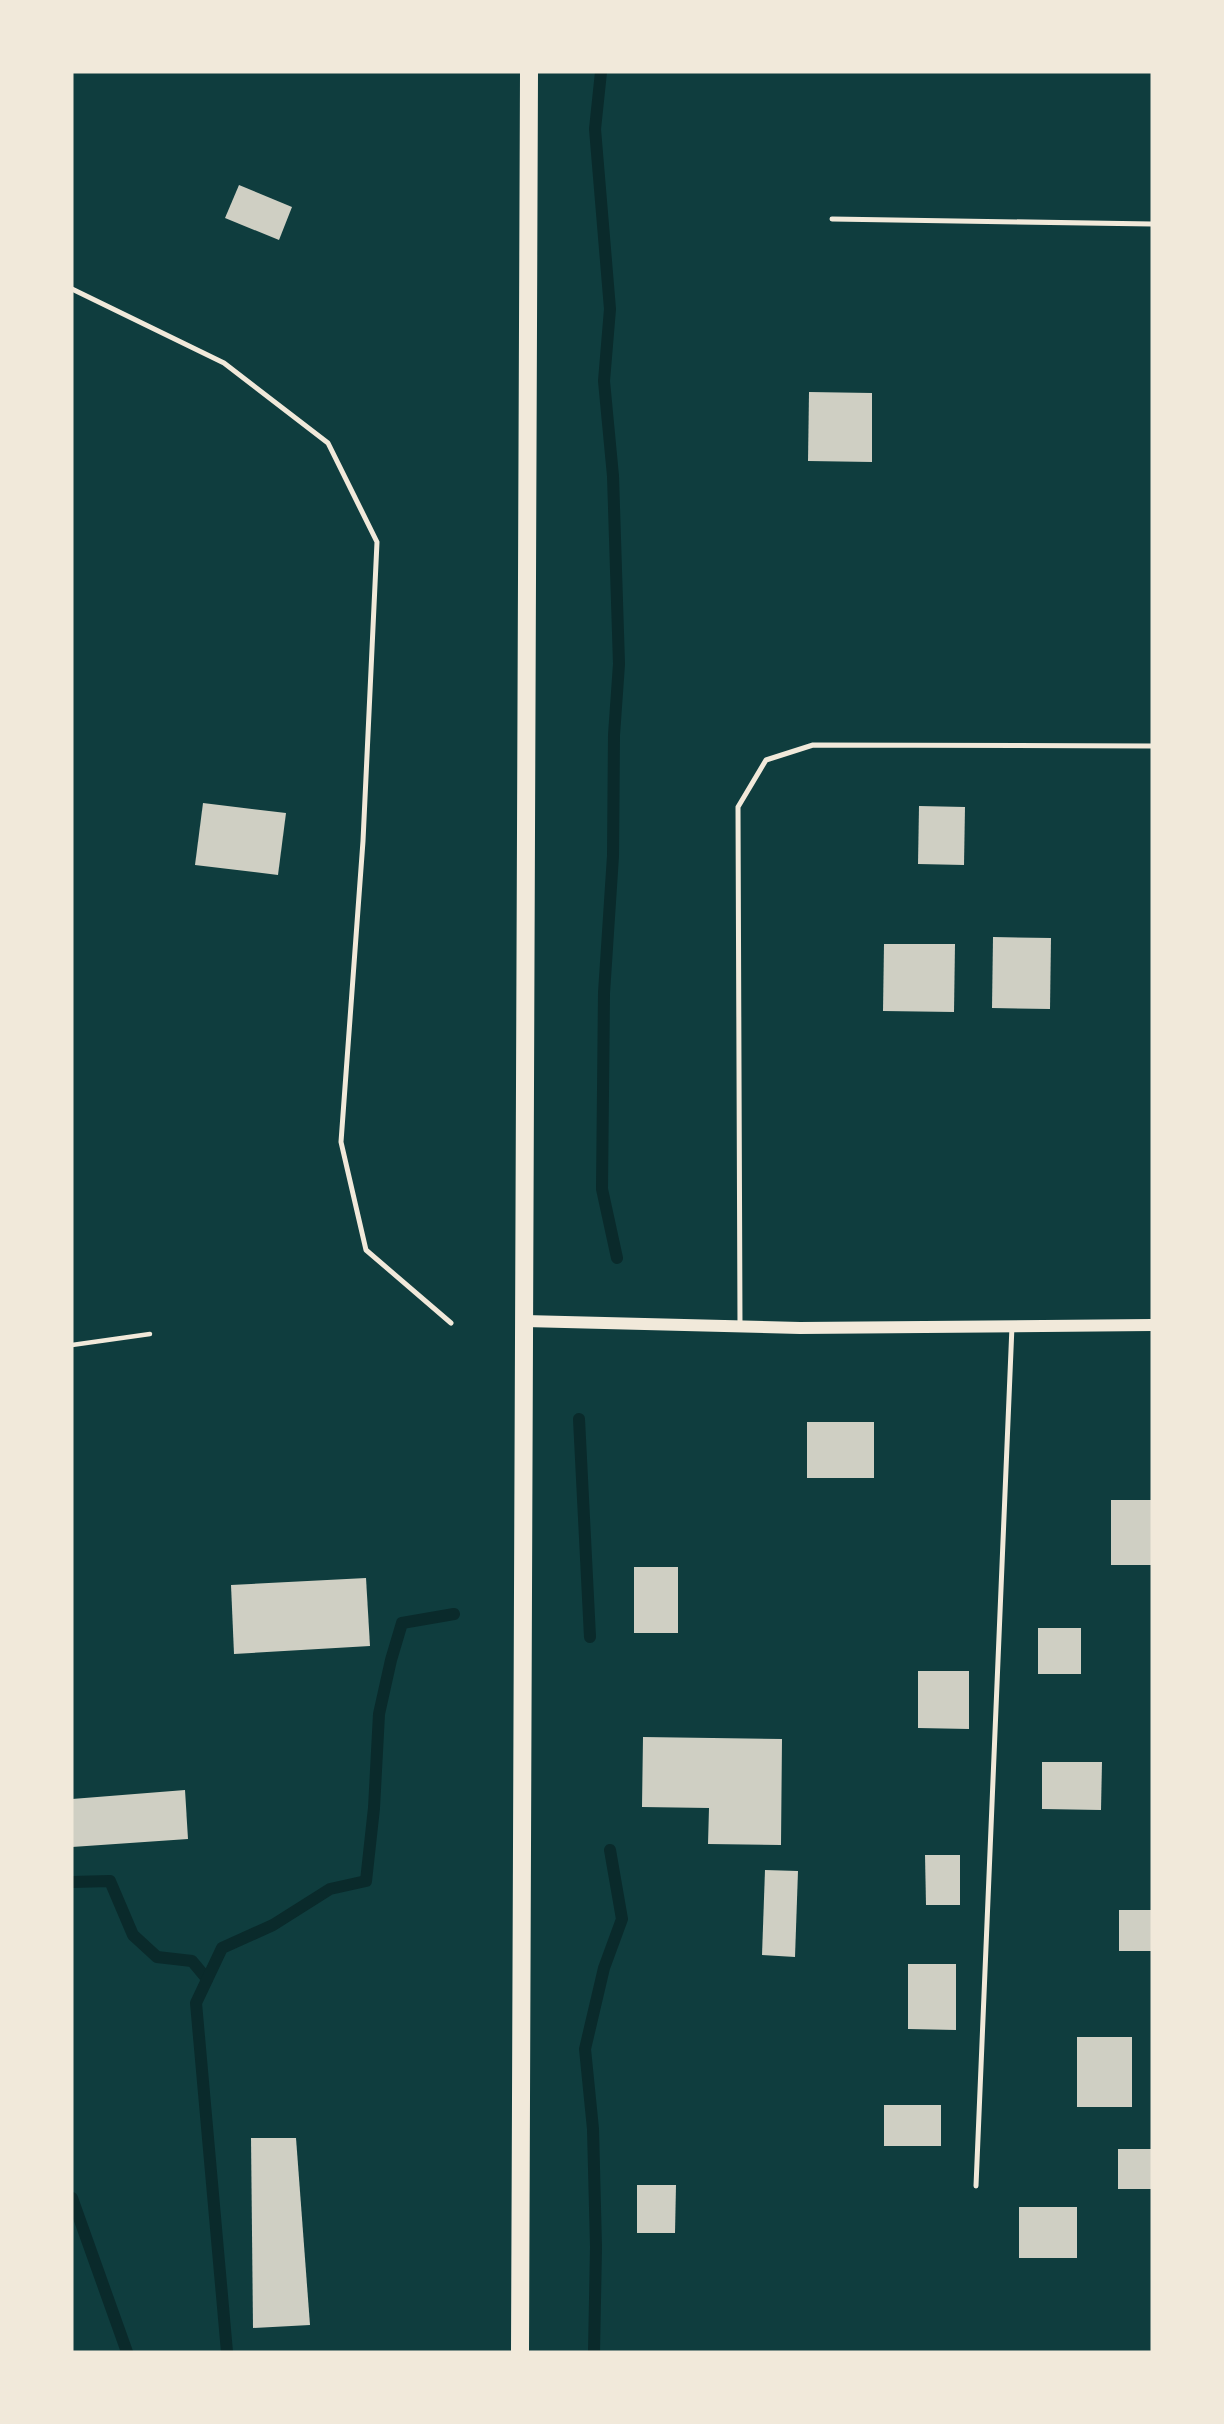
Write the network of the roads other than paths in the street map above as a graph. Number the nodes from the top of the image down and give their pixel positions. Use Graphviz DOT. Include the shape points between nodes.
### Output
graph roads {
  1 [pos="529,72"];
  2 [pos="832,219"];
  3 [pos="1152,224"];
  4 [pos="72,289"];
  5 [pos="1152,746"];
  6 [pos="525,1321"];
  7 [pos="451,1322"];
  8 [pos="1152,1325"];
  9 [pos="1012,1326"];
  10 [pos="740,1327"];
  11 [pos="976,2186"];
  12 [pos="520,2352"];
  1 -- 6 [label="main road"];
  2 -- 3 [label="lane"];
  4 -- 7 [label="lane" via="225,363 328,443 377,542 363,841 341,1142 366,1250"];
  5 -- 10 [label="lane" via="814,745 766,760 738,807"];
  6 -- 10 [label="street"];
  6 -- 12 [label="main road"];
  8 -- 9 [label="street"];
  9 -- 10 [label="street"];
  9 -- 11 [label="lane"];
}
